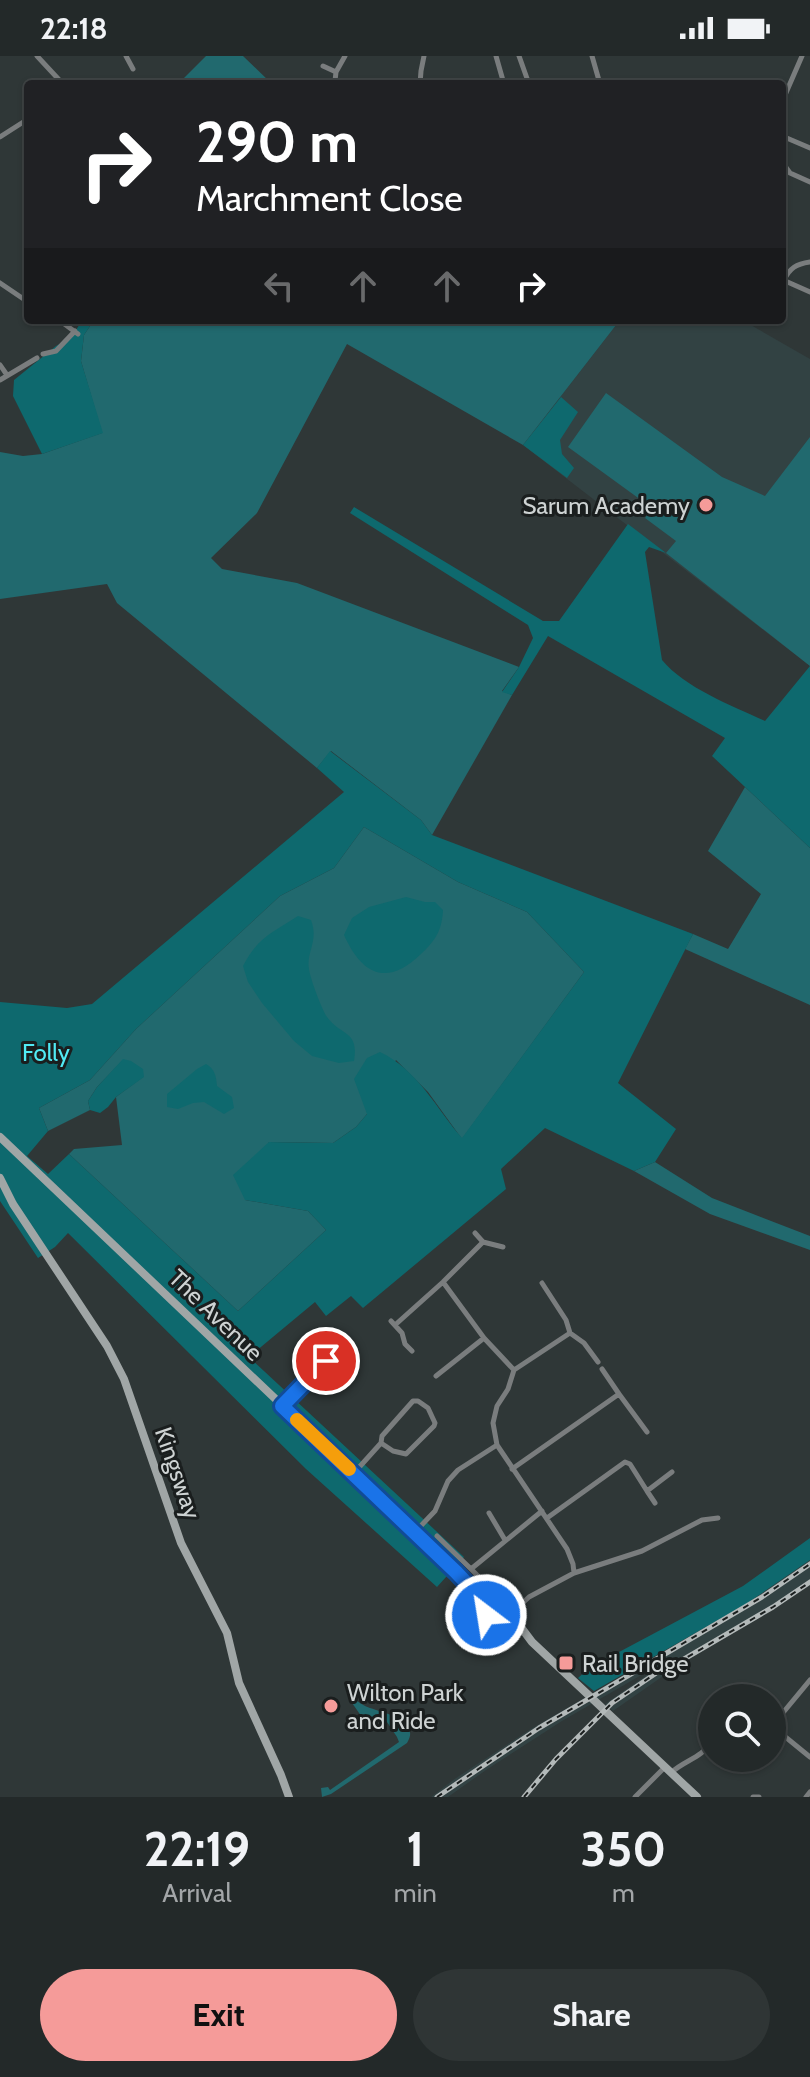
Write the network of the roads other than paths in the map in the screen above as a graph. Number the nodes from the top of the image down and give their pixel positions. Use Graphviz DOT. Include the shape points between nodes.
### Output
graph roads {
  1 [pos="37,56"];
  2 [pos="126,56"];
  3 [pos="345,56"];
  4 [pos="424,56"];
  5 [pos="496,56"];
  6 [pos="519,56"];
  7 [pos="592,56"];
  8 [pos="803,56"];
  9 [pos="809,59"];
  10 [pos="323,66"];
  11 [pos="133,69"];
  12 [pos="336,72"];
  13 [pos="59,80"];
  14 [pos="335,80"];
  15 [pos="421,80"];
  16 [pos="503,80"];
  17 [pos="528,80"];
  18 [pos="599,80"];
  19 [pos="786,93"];
  20 [pos="24,122"];
  21 [pos="0,137"];
  22 [pos="786,138"];
  23 [pos="810,148"];
  24 [pos="786,168"];
  25 [pos="810,182"];
  26 [pos="810,262"];
  27 [pos="786,276"];
  28 [pos="786,281"];
  29 [pos="0,283"];
  30 [pos="810,292"];
  31 [pos="24,299"];
  32 [pos="64,324"];
  33 [pos="0,365"];
  34 [pos="7,375"];
  35 [pos="0,380"];
  36 [pos="0,1137"];
  37 [pos="0,1178"];
  38 [pos="475,1233"];
  39 [pos="483,1242"];
  40 [pos="503,1247"];
  41 [pos="443,1282"];
  42 [pos="542,1283"];
  43 [pos="570,1333"];
  44 [pos="335,1335"];
  45 [pos="484,1338"];
  46 [pos="344,1343"];
  47 [pos="352,1349"];
  48 [pos="412,1351"];
  49 [pos="598,1362"];
  50 [pos="602,1369"];
  51 [pos="514,1370"];
  52 [pos="436,1376"];
  53 [pos="619,1394"];
  54 [pos="282,1406"];
  55 [pos="647,1432"];
  56 [pos="381,1443"];
  57 [pos="497,1445"];
  58 [pos="512,1469"];
  59 [pos="672,1472"];
  60 [pos="354,1473"];
  61 [pos="647,1491"];
  62 [pos="655,1503"];
  63 [pos="542,1511"];
  64 [pos="489,1513"];
  65 [pos="547,1518"];
  66 [pos="718,1518"];
  67 [pos="415,1532"];
  68 [pos="437,1536"];
  69 [pos="505,1540"];
  70 [pos="471,1569"];
  71 [pos="574,1573"];
  72 [pos="473,1590"];
  73 [pos="509,1609"];
  74 [pos="498,1611"];
  75 [pos="516,1623"];
  76 [pos="488,1625"];
  77 [pos="510,1636"];
  78 [pos="532,1642"];
  79 [pos="810,1680"];
  80 [pos="786,1709"];
  81 [pos="786,1737"];
  82 [pos="698,1755"];
  83 [pos="810,1757"];
  84 [pos="668,1769"];
  85 [pos="810,1792"];
  86 [pos="289,1797"];
  87 [pos="635,1797"];
  88 [pos="697,1797"];
  89 [pos="806,1797"];
  1 -- 13 [label="street"];
  2 -- 11 [label="street"];
  3 -- 12 [label="street"];
  4 -- 15 [label="street"];
  5 -- 16 [label="street"];
  6 -- 17 [label="street"];
  7 -- 18 [label="street"];
  8 -- 9 [label="street"];
  8 -- 19 [label="street"];
  10 -- 12 [label="street"];
  12 -- 14 [label="street"];
  20 -- 21 [label="street"];
  22 -- 23 [label="street"];
  24 -- 25 [label="street"];
  26 -- 27 [label="street" via="793,267"];
  28 -- 30 [label="street"];
  29 -- 31 [label="street"];
  32 -- 34 [label="street" via="76,333 56,351"];
  33 -- 34 [label="street"];
  34 -- 35 [label="street"];
  36 -- 54 [label="street, The Avenue"];
  37 -- 86 [label="street, Kingsway" via="124,1379 181,1543 227,1633 239,1683"];
  38 -- 39 [label="street"];
  39 -- 40 [label="street"];
  39 -- 41 [label="street"];
  41 -- 45 [label="street"];
  41 -- 48 [label="street" via="393,1323"];
  42 -- 43 [label="street"];
  43 -- 49 [label="street"];
  43 -- 51 [label="street"];
  44 -- 46 [label="street"];
  45 -- 51 [label="street"];
  45 -- 52 [label="street"];
  46 -- 47 [label="street"];
  46 -- 54 [label="street"];
  50 -- 53 [label="street"];
  51 -- 57 [label="street" via="494,1414"];
  53 -- 55 [label="street"];
  53 -- 58 [label="street"];
  54 -- 60 [label="street, The Avenue"];
  56 -- 56 [label="street" via="406,1454 434,1426 428,1408 413,1401"];
  56 -- 60 [label="street"];
  57 -- 58 [label="street"];
  57 -- 67 [label="street" via="458,1470 435,1511"];
  58 -- 63 [label="street"];
  59 -- 61 [label="street"];
  60 -- 67 [label="street, The Avenue"];
  61 -- 62 [label="street"];
  61 -- 65 [label="street" via="625,1462"];
  63 -- 65 [label="street"];
  63 -- 69 [label="street"];
  64 -- 69 [label="street"];
  65 -- 71 [label="street" via="567,1549"];
  66 -- 71 [label="street"];
  67 -- 72 [label="street, The Avenue"];
  68 -- 70 [label="street"];
  69 -- 70 [label="street"];
  70 -- 73 [label="street"];
  71 -- 73 [label="street"];
  72 -- 74 [label="street, The Avenue"];
  72 -- 76 [label="street, The Avenue"];
  73 -- 74 [label="street, The Avenue"];
  73 -- 75 [label="street"];
  74 -- 76 [label="street"];
  75 -- 77 [label="street"];
  75 -- 78 [label="street"];
  76 -- 77 [label="street" via="497,1637"];
  77 -- 78 [label="street"];
  78 -- 84 [label="street"];
  79 -- 80 [label="street"];
  81 -- 83 [label="street"];
  82 -- 84 [label="street"];
  84 -- 87 [label="street"];
  84 -- 88 [label="street"];
  85 -- 89 [label="street"];
}
